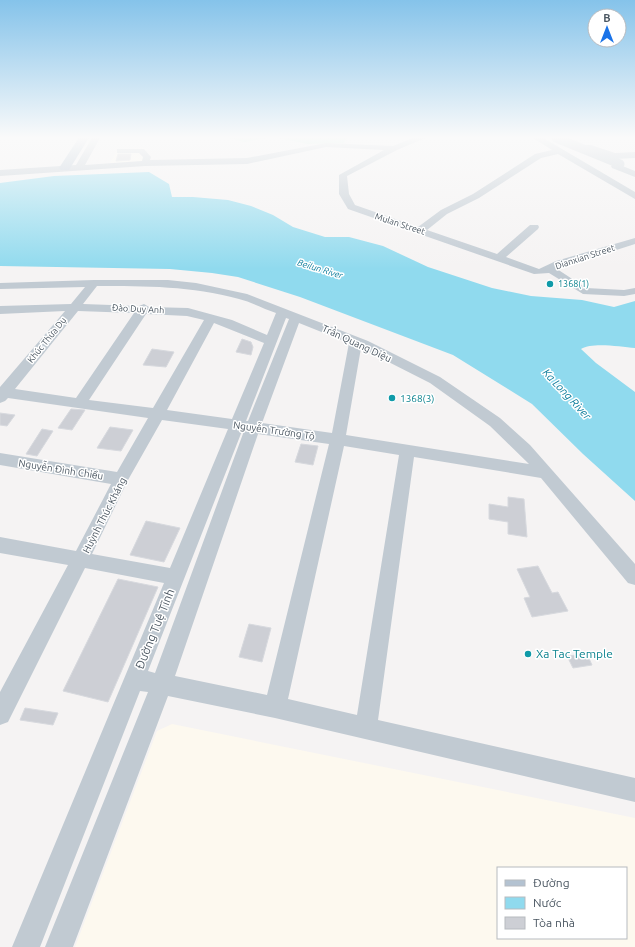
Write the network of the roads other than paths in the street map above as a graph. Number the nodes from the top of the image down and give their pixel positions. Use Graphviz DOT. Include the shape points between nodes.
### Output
graph roads {
  1 [pos="343,180"];
  2 [pos="501,180"];
  3 [pos="608,180"];
  4 [pos="635,196"];
  5 [pos="534,227"];
  6 [pos="420,230"];
  7 [pos="635,241"];
  8 [pos="499,258"];
  9 [pos="550,269"];
  10 [pos="535,272"];
  11 [pos="94,283"];
  12 [pos="0,286"];
  13 [pos="635,291"];
  14 [pos="75,307"];
  15 [pos="144,308"];
  16 [pos="0,310"];
  17 [pos="290,313"];
  18 [pos="211,318"];
  19 [pos="271,341"];
  20 [pos="356,342"];
  21 [pos="1,394"];
  22 [pos="79,404"];
  23 [pos="156,415"];
  24 [pos="245,426"];
  25 [pos="338,439"];
  26 [pos="407,450"];
  27 [pos="0,459"];
  28 [pos="546,473"];
  29 [pos="121,479"];
  30 [pos="0,545"];
  31 [pos="81,560"];
  32 [pos="176,577"];
  33 [pos="635,577"];
  34 [pos="135,679"];
  35 [pos="162,683"];
  36 [pos="275,707"];
  37 [pos="0,714"];
  38 [pos="366,728"];
  39 [pos="635,790"];
  40 [pos="26,947"];
  41 [pos="59,947"];
  1 -- 6 [label="street, Mulan Street" via="344,194 348,203 356,210"];
  2 -- 6 [label="street" via="444,212"];
  3 -- 4 [label="street"];
  5 -- 8 [label="street"];
  6 -- 8 [label="street, Mulan Street"];
  7 -- 9 [label="street, Dianxian Street" via="560,263"];
  8 -- 10 [label="street, Mulan Street"];
  9 -- 10 [label="street, Dianxian Street"];
  9 -- 13 [label="street" via="584,291"];
  11 -- 12 [label="street, Trần Quang Diệu"];
  11 -- 14 [label="street, Khúc Thừa Dụ"];
  11 -- 17 [label="street, Trần Quang Diệu" via="168,283 196,286 243,296"];
  14 -- 15 [label="street, Đào Duy Anh"];
  14 -- 16 [label="street, Đào Duy Anh"];
  14 -- 21 [label="street, Khúc Thừa Dụ"];
  15 -- 18 [label="street, Đào Duy Anh" via="188,312"];
  15 -- 22 [label="street"];
  17 -- 19 [label="street, Đường Tuệ Tĩnh"];
  17 -- 20 [label="street, Trần Quang Diệu"];
  17 -- 24 [label="street, Đường Tuệ Tĩnh"];
  18 -- 19 [label="street, Đào Duy Anh"];
  18 -- 23 [label="street, Huỳnh Thúc Kháng"];
  19 -- 24 [label="street, Đường Tuệ Tĩnh"];
  20 -- 25 [label="street"];
  20 -- 28 [label="street, Trần Quang Diệu" via="435,380 460,397 500,426"];
  21 -- 22 [label="street, Nguyễn Trường Tộ"];
  22 -- 23 [label="street, Nguyễn Trường Tộ"];
  23 -- 24 [label="street, Nguyễn Trường Tộ"];
  23 -- 29 [label="street, Huỳnh Thúc Kháng"];
  24 -- 25 [label="street, Nguyễn Trường Tộ"];
  24 -- 32 [label="street, Đường Tuệ Tĩnh"];
  24 -- 35 [label="street, Đường Tuệ Tĩnh"];
  25 -- 26 [label="street, Nguyễn Trường Tộ"];
  25 -- 36 [label="street"];
  26 -- 28 [label="street, Nguyễn Trường Tộ"];
  26 -- 38 [label="street"];
  27 -- 29 [label="street, Nguyễn Đình Chiểu"];
  28 -- 33 [label="street, Trần Quang Diệu"];
  29 -- 31 [label="street, Huỳnh Thúc Kháng"];
  30 -- 31 [label="street"];
  31 -- 32 [label="street"];
  31 -- 37 [label="street, Huỳnh Thúc Kháng"];
  32 -- 34 [label="street, Đường Tuệ Tĩnh"];
  34 -- 35 [label="street"];
  34 -- 40 [label="street, Đường Tuệ Tĩnh"];
  35 -- 36 [label="street"];
  35 -- 41 [label="street, Đường Tuệ Tĩnh"];
  36 -- 38 [label="street"];
  38 -- 39 [label="street"];
}
